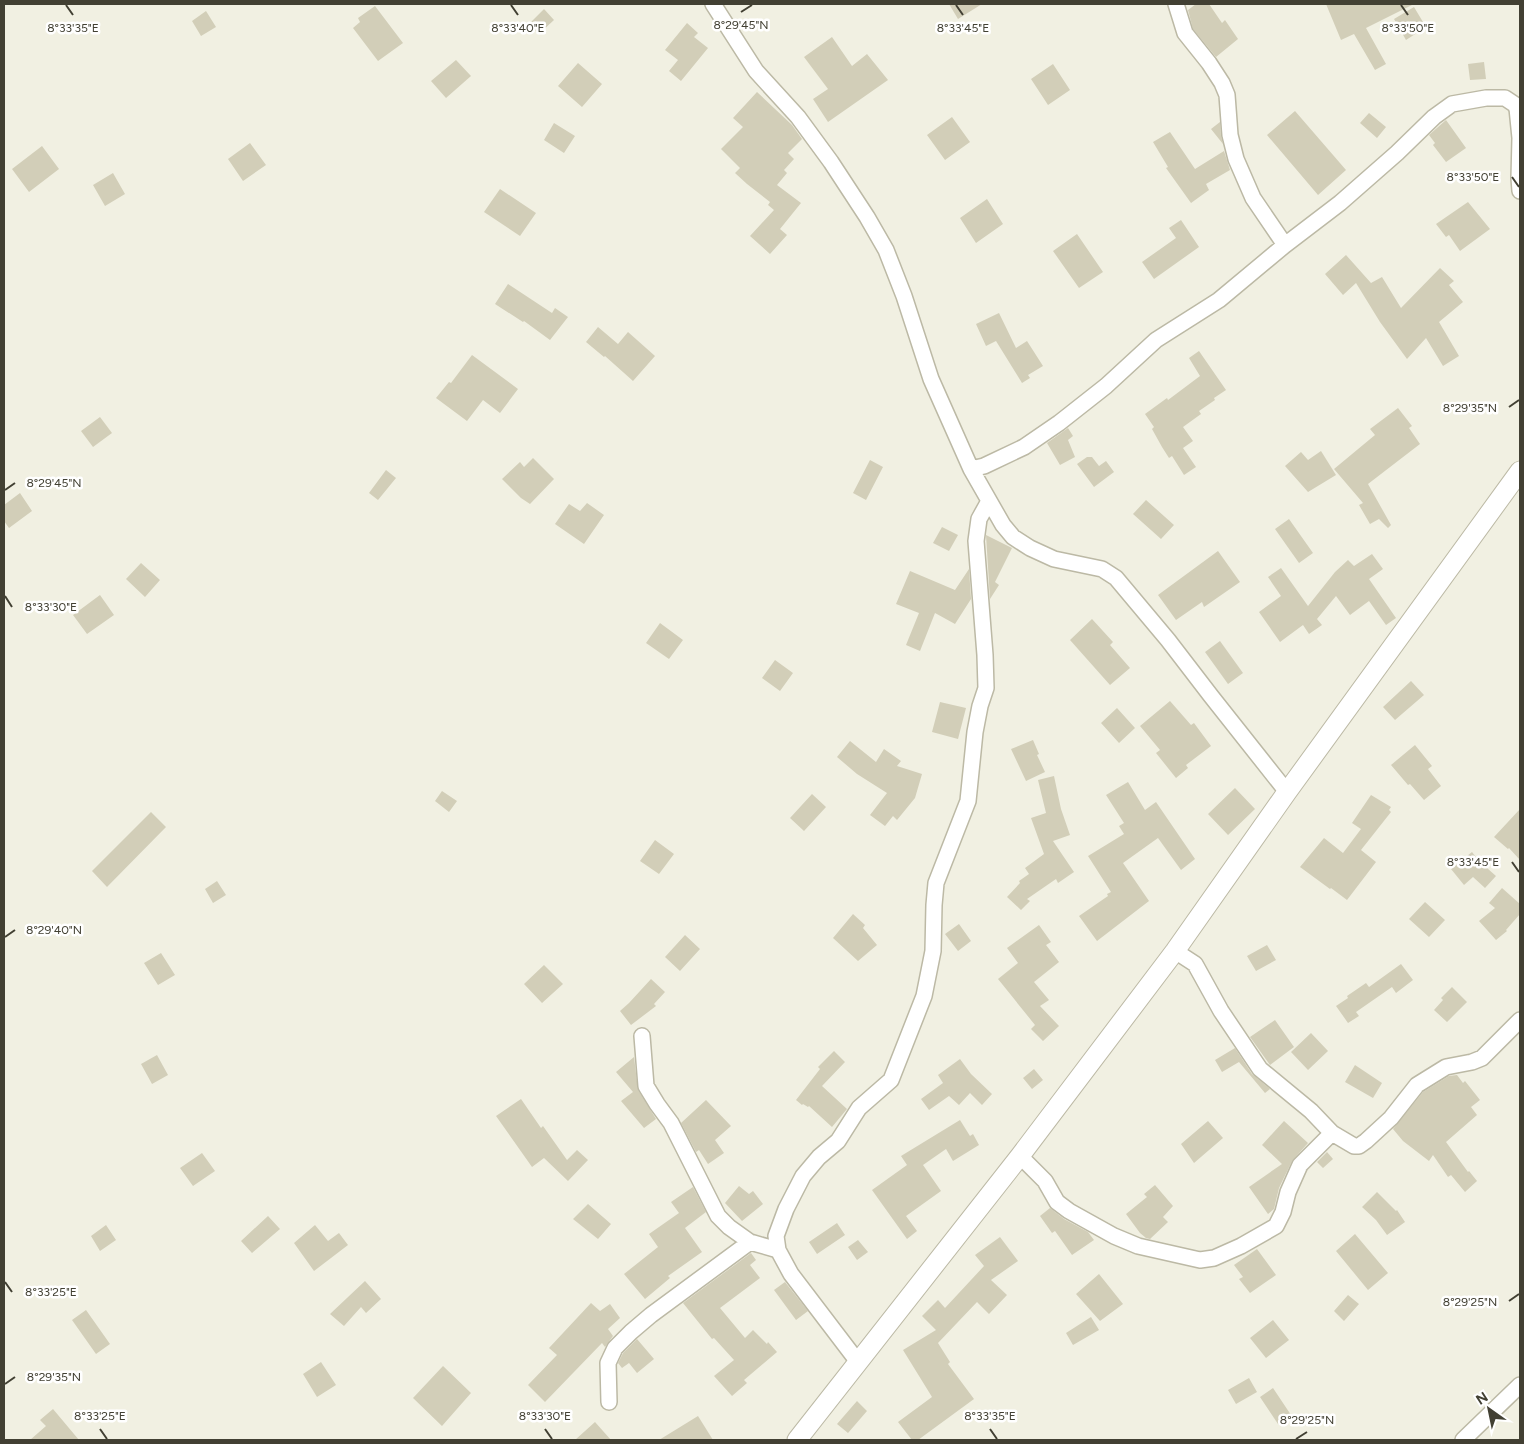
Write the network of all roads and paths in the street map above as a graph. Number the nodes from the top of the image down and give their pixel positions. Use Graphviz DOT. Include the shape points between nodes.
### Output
graph roads {
  1 [pos="713,4"];
  2 [pos="1176,4"];
  3 [pos="1520,191"];
  4 [pos="1285,245"];
  5 [pos="971,469"];
  6 [pos="1520,471"];
  7 [pos="989,501"];
  8 [pos="978,524"];
  9 [pos="1002,525"];
  10 [pos="1286,792"];
  11 [pos="1175,951"];
  12 [pos="1520,1020"];
  13 [pos="642,1036"];
  14 [pos="1332,1133"];
  15 [pos="1020,1156"];
  16 [pos="750,1242"];
  17 [pos="778,1250"];
  18 [pos="858,1362"];
  19 [pos="1520,1385"];
  20 [pos="609,1402"];
  21 [pos="798,1440"];
  22 [pos="1463,1440"];
  1 -- 5 [label="street" via="756,71 798,117 831,162 886,250 931,379"];
  2 -- 4 [label="street" via="1186,32 1227,94 1230,135 1236,159 1253,198"];
  3 -- 4 [label="street" via="1520,138 1514,104 1505,98 1486,98 1452,104 1340,203"];
  4 -- 5 [label="street" via="1219,300 1156,340 1060,423 1024,447"];
  5 -- 7 [label="street"];
  6 -- 10 [label="street"];
  7 -- 8 [label="street"];
  7 -- 9 [label="street"];
  8 -- 9 [label="street"];
  8 -- 17 [label="street" via="976,542 986,688 975,732 968,801 936,883 933,950 924,996 891,1080 859,1108 838,1141 803,1176 776,1236"];
  9 -- 10 [label="street" via="1012,537 1030,548 1054,559 1102,570 1116,578"];
  10 -- 11 [label="street"];
  11 -- 14 [label="street" via="1195,964 1260,1069"];
  11 -- 15 [label="street"];
  12 -- 14 [label="street" via="1482,1058 1446,1067 1417,1085 1391,1118 1359,1146"];
  13 -- 16 [label="street" via="646,1086 671,1123 718,1216"];
  14 -- 15 [label="street" via="1300,1165 1276,1226 1223,1254 1200,1260 1138,1246 1069,1211 1057,1202 1045,1181"];
  15 -- 18 [label="street"];
  16 -- 17 [label="street"];
  16 -- 20 [label="street" via="651,1315 615,1348 608,1363"];
  17 -- 18 [label="street" via="791,1274"];
  18 -- 21 [label="street"];
  19 -- 22 [label="street"];
}
